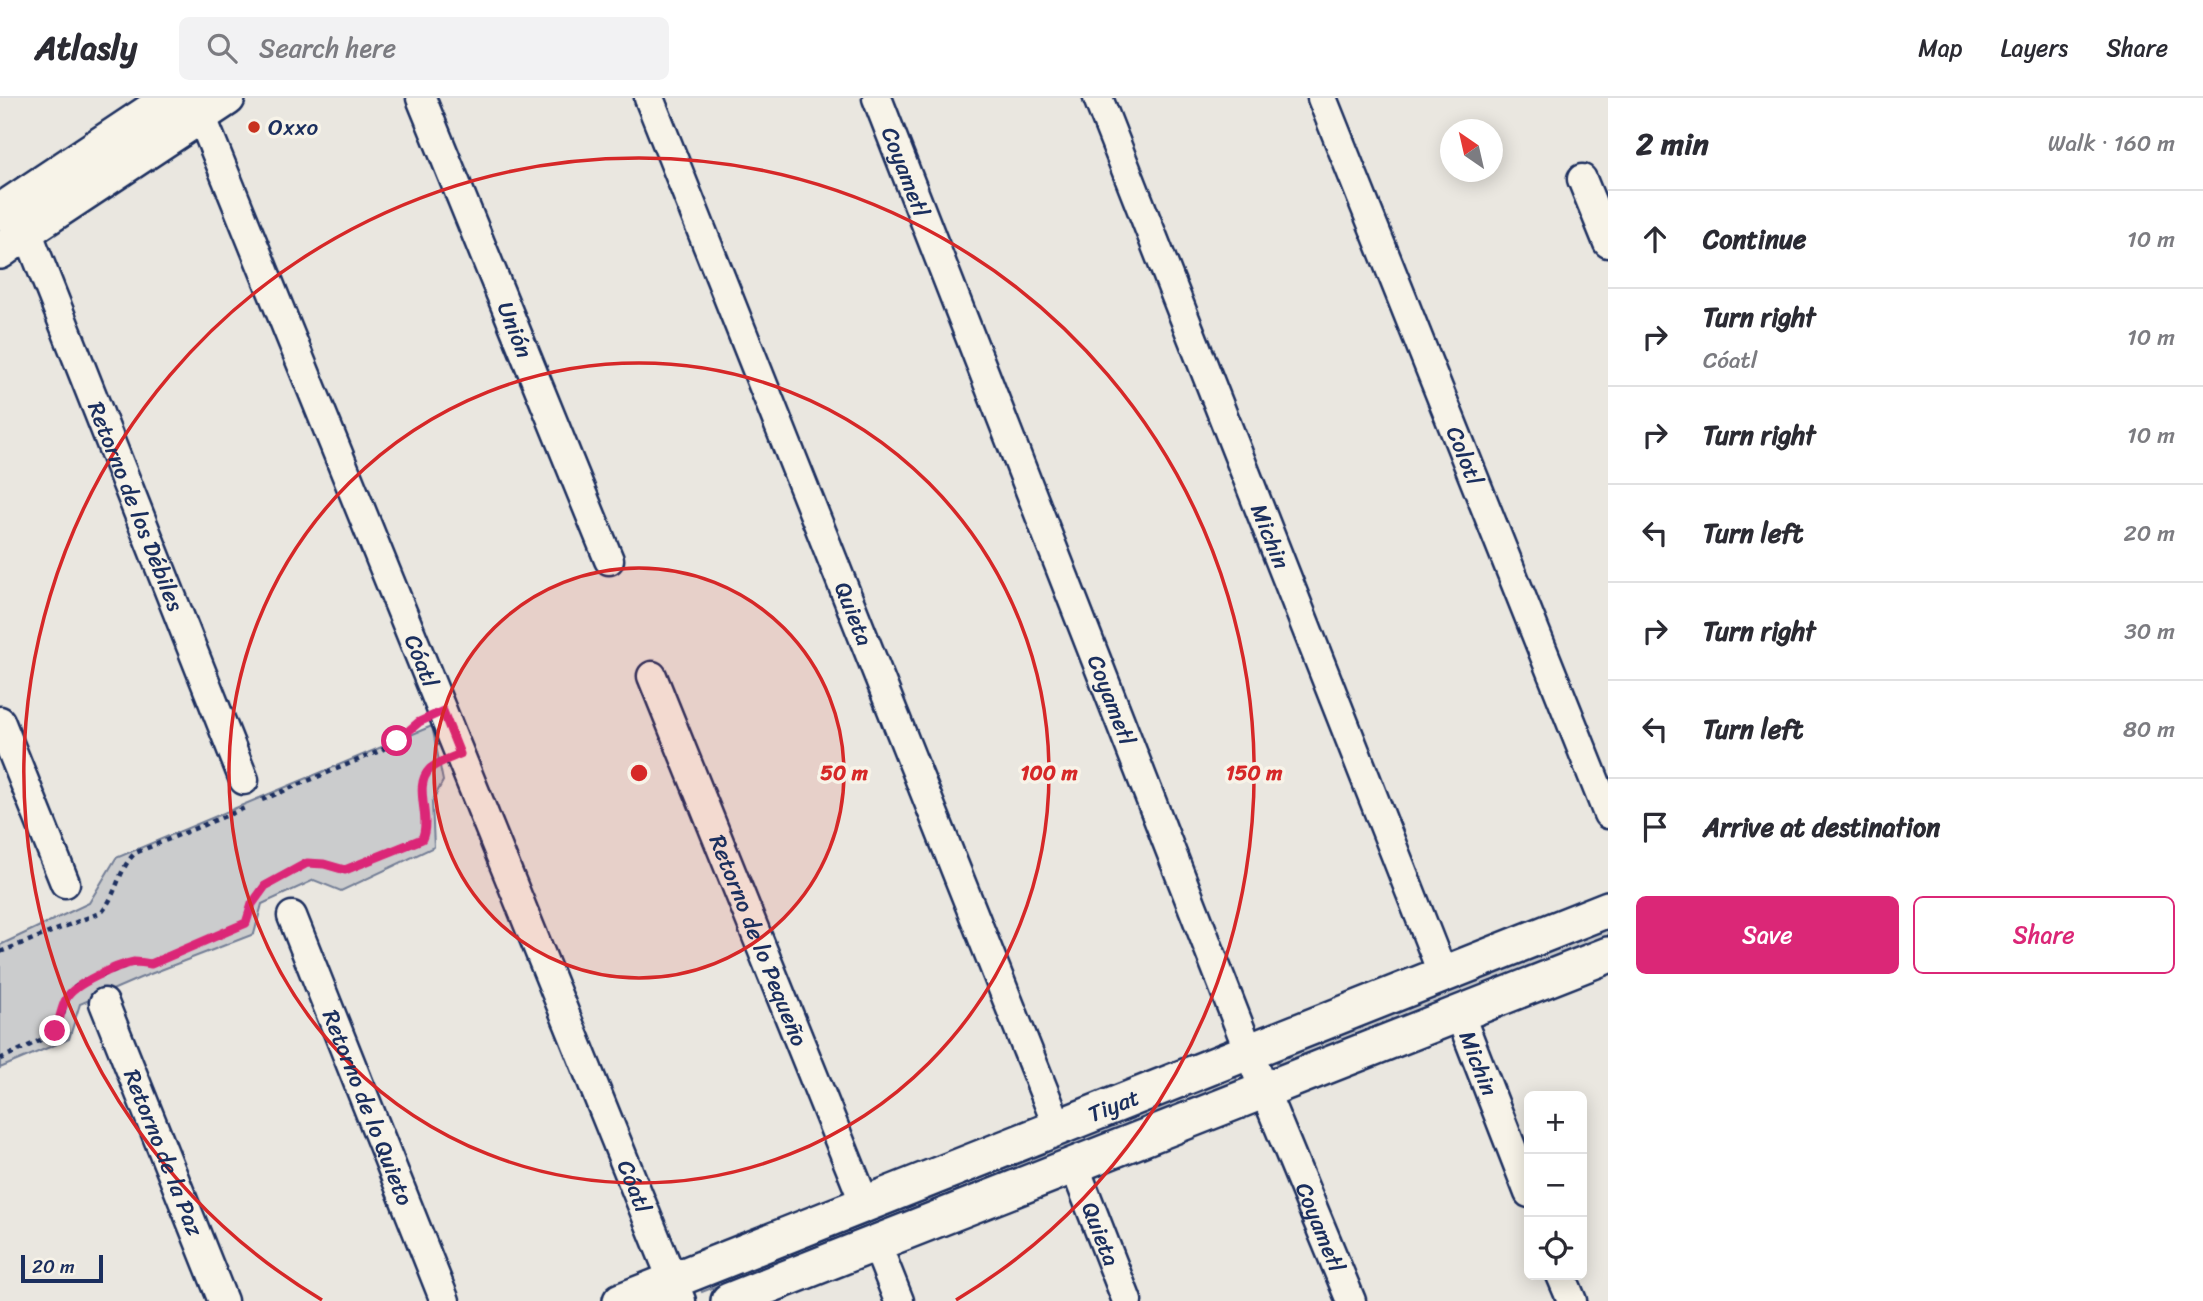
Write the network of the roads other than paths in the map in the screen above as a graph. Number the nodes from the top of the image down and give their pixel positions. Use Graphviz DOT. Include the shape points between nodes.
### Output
graph roads {
  1 [pos="171,98"];
  2 [pos="421,98"];
  3 [pos="649,98"];
  4 [pos="877,98"];
  5 [pos="1098,98"];
  6 [pos="1322,98"];
  7 [pos="207,104"];
  8 [pos="1582,178"];
  9 [pos="9,231"];
  10 [pos="1608,243"];
  11 [pos="609,560"];
  12 [pos="652,677"];
  13 [pos="0,721"];
  14 [pos="249,796"];
  15 [pos="1608,814"];
  16 [pos="65,883"];
  17 [pos="1608,909"];
  18 [pos="292,916"];
  19 [pos="1608,955"];
  20 [pos="1443,975"];
  21 [pos="104,1003"];
  22 [pos="1459,1013"];
  23 [pos="1250,1051"];
  24 [pos="1264,1090"];
  25 [pos="1058,1127"];
  26 [pos="969,1163"];
  27 [pos="1074,1165"];
  28 [pos="1524,1180"];
  29 [pos="982,1201"];
  30 [pos="865,1204"];
  31 [pos="876,1243"];
  32 [pos="1563,1280"];
  33 [pos="677,1290"];
  34 [pos="223,1301"];
  35 [pos="444,1301"];
  36 [pos="621,1301"];
  37 [pos="729,1301"];
  38 [pos="899,1301"];
  39 [pos="1127,1301"];
  40 [pos="1351,1301"];
  41 [pos="1572,1301"];
  1 -- 9 [label="street"];
  2 -- 11 [label="street, Unión"];
  3 -- 25 [label="street, Quieta"];
  4 -- 23 [label="street, Coyametl"];
  5 -- 20 [label="street, Michin"];
  6 -- 15 [label="street, Colotl"];
  7 -- 9 [label="street"];
  7 -- 33 [label="street, Cóatl" via="460,754"];
  8 -- 10 [label="street"];
  9 -- 14 [label="street, Retorno de los Débiles"];
  12 -- 30 [label="street, Retorno de lo Pequeño"];
  13 -- 16 [label="street"];
  17 -- 20 [label="street, Tiyat"];
  18 -- 35 [label="street, Retorno de lo Quieto"];
  19 -- 22 [label="street, Tiyat"];
  20 -- 23 [label="street, Tiyat"];
  21 -- 34 [label="street, Retorno de la Paz"];
  22 -- 24 [label="street, Tiyat"];
  22 -- 28 [label="street, Michin"];
  23 -- 24 [label="street, Coyametl"];
  23 -- 25 [label="street, Tiyat"];
  24 -- 27 [label="street, Tiyat"];
  24 -- 40 [label="street, Coyametl"];
  25 -- 26 [label="street, Tiyat"];
  26 -- 29 [label="street"];
  26 -- 30 [label="street, Tiyat"];
  27 -- 29 [label="street, Tiyat"];
  27 -- 39 [label="street, Quieta"];
  29 -- 31 [label="street, Tiyat"];
  30 -- 33 [label="street, Tiyat"];
  31 -- 37 [label="street, Tiyat"];
  31 -- 38 [label="street"];
  32 -- 41 [label="street"];
  33 -- 36 [label="street, Tiyat"];
}
